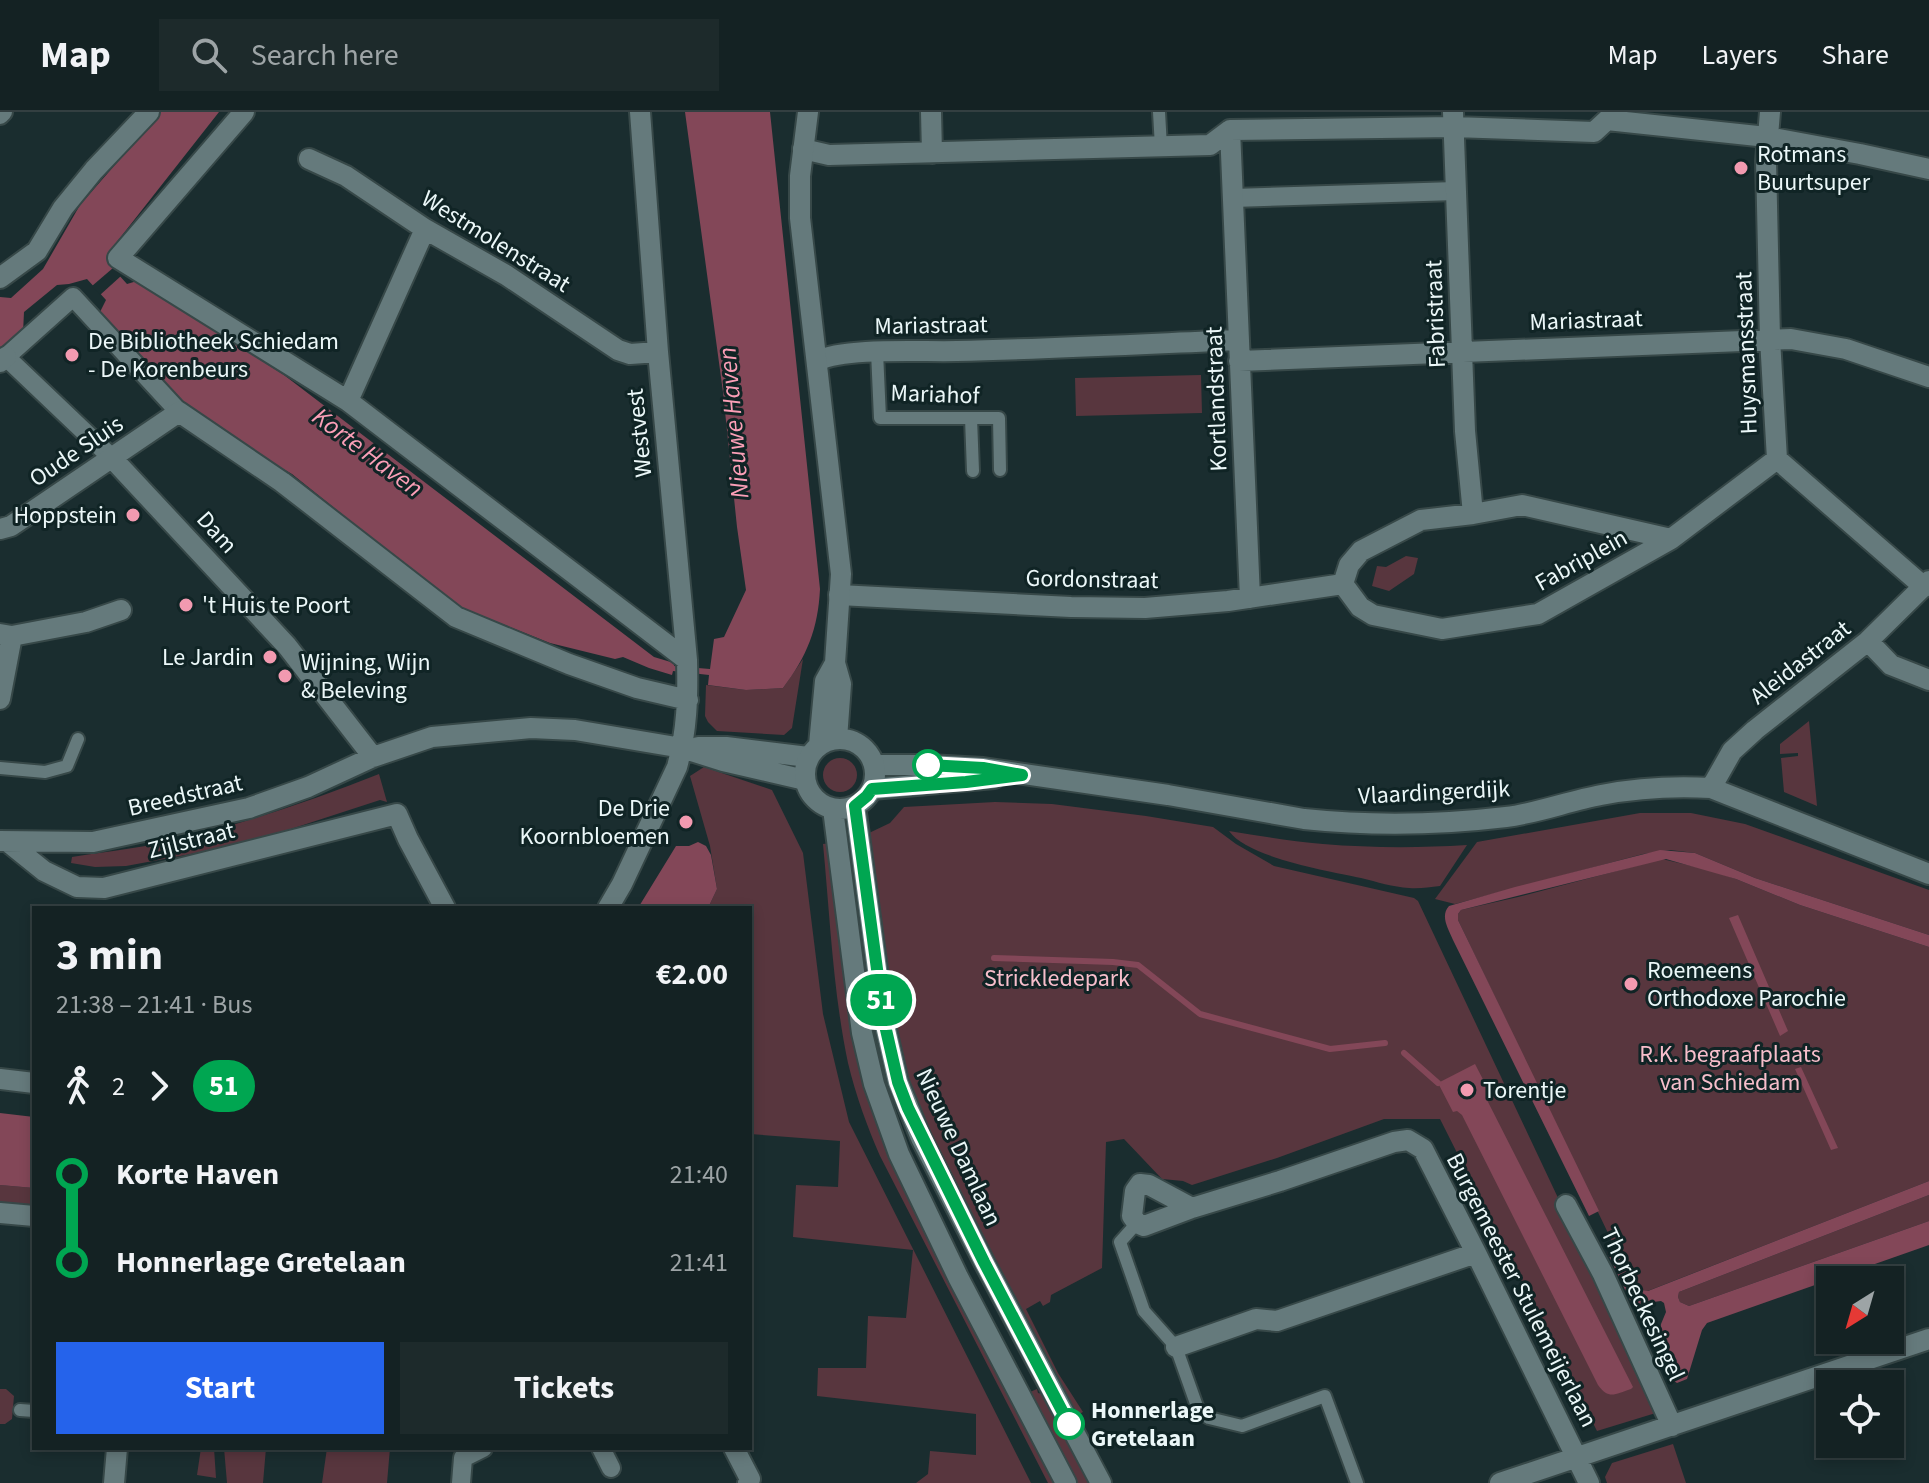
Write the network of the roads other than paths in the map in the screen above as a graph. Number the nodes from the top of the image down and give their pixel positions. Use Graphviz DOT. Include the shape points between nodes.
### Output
graph roads {
  1 [pos="149,112"];
  2 [pos="244,112"];
  3 [pos="640,112"];
  4 [pos="808,112"];
  5 [pos="931,112"];
  6 [pos="1159,112"];
  7 [pos="1770,112"];
  8 [pos="1607,116"];
  9 [pos="1454,120"];
  10 [pos="1230,130"];
  11 [pos="1767,137"];
  12 [pos="1161,147"];
  13 [pos="803,149"];
  14 [pos="932,153"];
  15 [pos="309,159"];
  16 [pos="1929,169"];
  17 [pos="1456,191"];
  18 [pos="1233,198"];
  19 [pos="425,229"];
  20 [pos="0,278"];
  21 [pos="1770,339"];
  22 [pos="1239,340"];
  23 [pos="1462,351"];
  24 [pos="658,352"];
  25 [pos="877,352"];
  26 [pos="3,360"];
  27 [pos="817,361"];
  28 [pos="1239,361"];
  29 [pos="1929,377"];
  30 [pos="348,401"];
  31 [pos="179,412"];
  32 [pos="971,418"];
  33 [pos="112,458"];
  34 [pos="1777,459"];
  35 [pos="1000,470"];
  36 [pos="973,471"];
  37 [pos="1473,514"];
  38 [pos="4,522"];
  39 [pos="1671,539"];
  40 [pos="1343,584"];
  41 [pos="1927,584"];
  42 [pos="839,595"];
  43 [pos="1250,598"];
  44 [pos="121,610"];
  45 [pos="6,635"];
  46 [pos="1868,641"];
  47 [pos="687,660"];
  48 [pos="1929,680"];
  49 [pos="0,699"];
  50 [pos="688,700"];
  51 [pos="78,739"];
  52 [pos="821,747"];
  53 [pos="682,748"];
  54 [pos="373,757"];
  55 [pos="874,765"];
  56 [pos="0,768"];
  57 [pos="1022,775"];
  58 [pos="805,780"];
  59 [pos="1711,788"];
  60 [pos="872,789"];
  61 [pos="855,806"];
  62 [pos="833,809"];
  63 [pos="4,841"];
  64 [pos="1929,874"];
  65 [pos="444,906"];
  66 [pos="609,906"];
  67 [pos="0,1079"];
  68 [pos="32,1083"];
  69 [pos="1566,1205"];
  70 [pos="1192,1208"];
  71 [pos="0,1213"];
  72 [pos="32,1216"];
  73 [pos="1137,1223"];
  74 [pos="1476,1253"];
  75 [pos="1929,1339"];
  76 [pos="1176,1347"];
  77 [pos="20,1410"];
  78 [pos="32,1411"];
  79 [pos="1672,1426"];
  80 [pos="117,1450"];
  81 [pos="479,1450"];
  82 [pos="602,1450"];
  83 [pos="735,1450"];
  84 [pos="1577,1457"];
  85 [pos="611,1468"];
  86 [pos="114,1483"];
  87 [pos="461,1483"];
  88 [pos="748,1483"];
  89 [pos="1066,1483"];
  90 [pos="1101,1483"];
  91 [pos="1357,1483"];
  92 [pos="1500,1483"];
  93 [pos="1589,1483"];
  1 -- 20 [label="street" via="63,208 37,251"];
  2 -- 30 [label="street" via="118,258"];
  3 -- 24 [label="street, Westvest"];
  4 -- 13 [label="street"];
  5 -- 14 [label="street"];
  6 -- 12 [label="lane"];
  7 -- 11 [label="street, Huysmansstraat"];
  8 -- 9 [label="street" via="1594,132"];
  8 -- 11 [label="street"];
  9 -- 10 [label="street"];
  9 -- 17 [label="street, Fabristraat"];
  10 -- 12 [label="street" via="1210,145"];
  10 -- 18 [label="street, Kortlandstraat"];
  11 -- 16 [label="street"];
  11 -- 21 [label="street, Huysmansstraat"];
  12 -- 14 [label="street"];
  13 -- 14 [label="street" via="829,155"];
  13 -- 27 [label="street" via="800,218"];
  15 -- 19 [label="street, Westmolenstraat" via="346,176"];
  17 -- 18 [label="street"];
  17 -- 23 [label="street, Fabristraat"];
  18 -- 22 [label="street, Kortlandstraat"];
  19 -- 24 [label="street, Westmolenstraat" via="506,275 618,350"];
  19 -- 30 [label="street"];
  21 -- 23 [label="street, Mariastraat"];
  21 -- 29 [label="street, Mariastraat" via="1846,349"];
  21 -- 34 [label="street, Huysmansstraat"];
  22 -- 25 [label="street, Mariastraat"];
  22 -- 28 [label="street, Kortlandstraat"];
  23 -- 28 [label="street, Mariastraat"];
  23 -- 37 [label="street, Fabristraat"];
  24 -- 47 [label="street, Westvest"];
  25 -- 27 [label="street, Mariastraat" via="829,355"];
  25 -- 32 [label="lane, Mariahof" via="880,418"];
  26 -- 31 [label="street" via="73,297"];
  26 -- 33 [label="street, Dam"];
  27 -- 42 [label="street"];
  28 -- 43 [label="street, Kortlandstraat"];
  30 -- 47 [label="street"];
  31 -- 33 [label="street, Oude Sluis"];
  31 -- 50 [label="street" via="282,482 456,617 569,664"];
  32 -- 35 [label="lane, Mariahof" via="999,418"];
  32 -- 36 [label="lane"];
  33 -- 38 [label="street, Oude Sluis"];
  33 -- 54 [label="street, Dam" via="287,646"];
  34 -- 39 [label="street, Huysmansstraat"];
  34 -- 41 [label="street"];
  37 -- 39 [label="street, Fabriplein" via="1522,505"];
  37 -- 40 [label="street, Fabriplein" via="1421,520 1371,545 1349,565"];
  39 -- 40 [label="street, Fabriplein" via="1538,614 1442,629 1373,615"];
  40 -- 43 [label="street, Gordonstraat"];
  41 -- 46 [label="street, Aleidastraat"];
  42 -- 43 [label="street, Gordonstraat" via="1145,608"];
  42 -- 52 [label="street" via="835,663 825,681"];
  44 -- 45 [label="street" via="86,622"];
  45 -- 49 [label="street"];
  46 -- 48 [label="street" via="1891,665"];
  46 -- 59 [label="street, Aleidastraat" via="1732,751"];
  47 -- 50 [label="street, Westvest"];
  50 -- 53 [label="street, Westvest"];
  51 -- 56 [label="lane" via="67,766 45,772"];
  52 -- 53 [label="street"];
  52 -- 55 [label="street" via="849,740 860,745"];
  52 -- 58 [label="street" via="805,765"];
  53 -- 54 [label="street, Breedstraat" via="531,728 432,737"];
  53 -- 58 [label="street"];
  53 -- 66 [label="street, Westvest"];
  54 -- 63 [label="street, Breedstraat" via="249,808 93,842"];
  55 -- 57 [label="street, Vlaardingerdijk" via="983,768"];
  55 -- 60 [label="street"];
  57 -- 59 [label="street, Vlaardingerdijk" via="1341,823 1509,817 1626,791"];
  57 -- 60 [label="street, Vlaardingerdijk"];
  58 -- 62 [label="street" via="814,798"];
  59 -- 64 [label="street, Vlaardingerdijk"];
  60 -- 61 [label="street"];
  61 -- 62 [label="street"];
  61 -- 90 [label="street, Nieuwe Damlaan" via="884,1021 898,1082 921,1138"];
  62 -- 89 [label="street" via="860,1021 874,1084 899,1154 951,1263"];
  63 -- 65 [label="street, Zijlstraat" via="44,871 77,887 104,888 397,814"];
  67 -- 68 [label="street"];
  69 -- 79 [label="street, Thorbeckesingel"];
  70 -- 73 [label="street, Burgemeester Stulemeijerlaan" via="1144,1226"];
  70 -- 73 [label="street" via="1140,1184 1132,1216"];
  70 -- 74 [label="street, Burgemeester Stulemeijerlaan" via="1408,1140 1423,1149"];
  71 -- 72 [label="street"];
  73 -- 76 [label="lane" via="1120,1242 1144,1311"];
  74 -- 76 [label="street" via="1277,1321 1256,1319"];
  74 -- 84 [label="street, Burgemeester Stulemeijerlaan"];
  75 -- 79 [label="street"];
  76 -- 91 [label="lane" via="1199,1412 1209,1418 1242,1426 1325,1396"];
  77 -- 78 [label="lane"];
  79 -- 84 [label="street"];
  80 -- 86 [label="street"];
  81 -- 87 [label="street" via="463,1458"];
  82 -- 85 [label="street"];
  83 -- 88 [label="street"];
  84 -- 92 [label="street"];
  84 -- 93 [label="street"];
}
